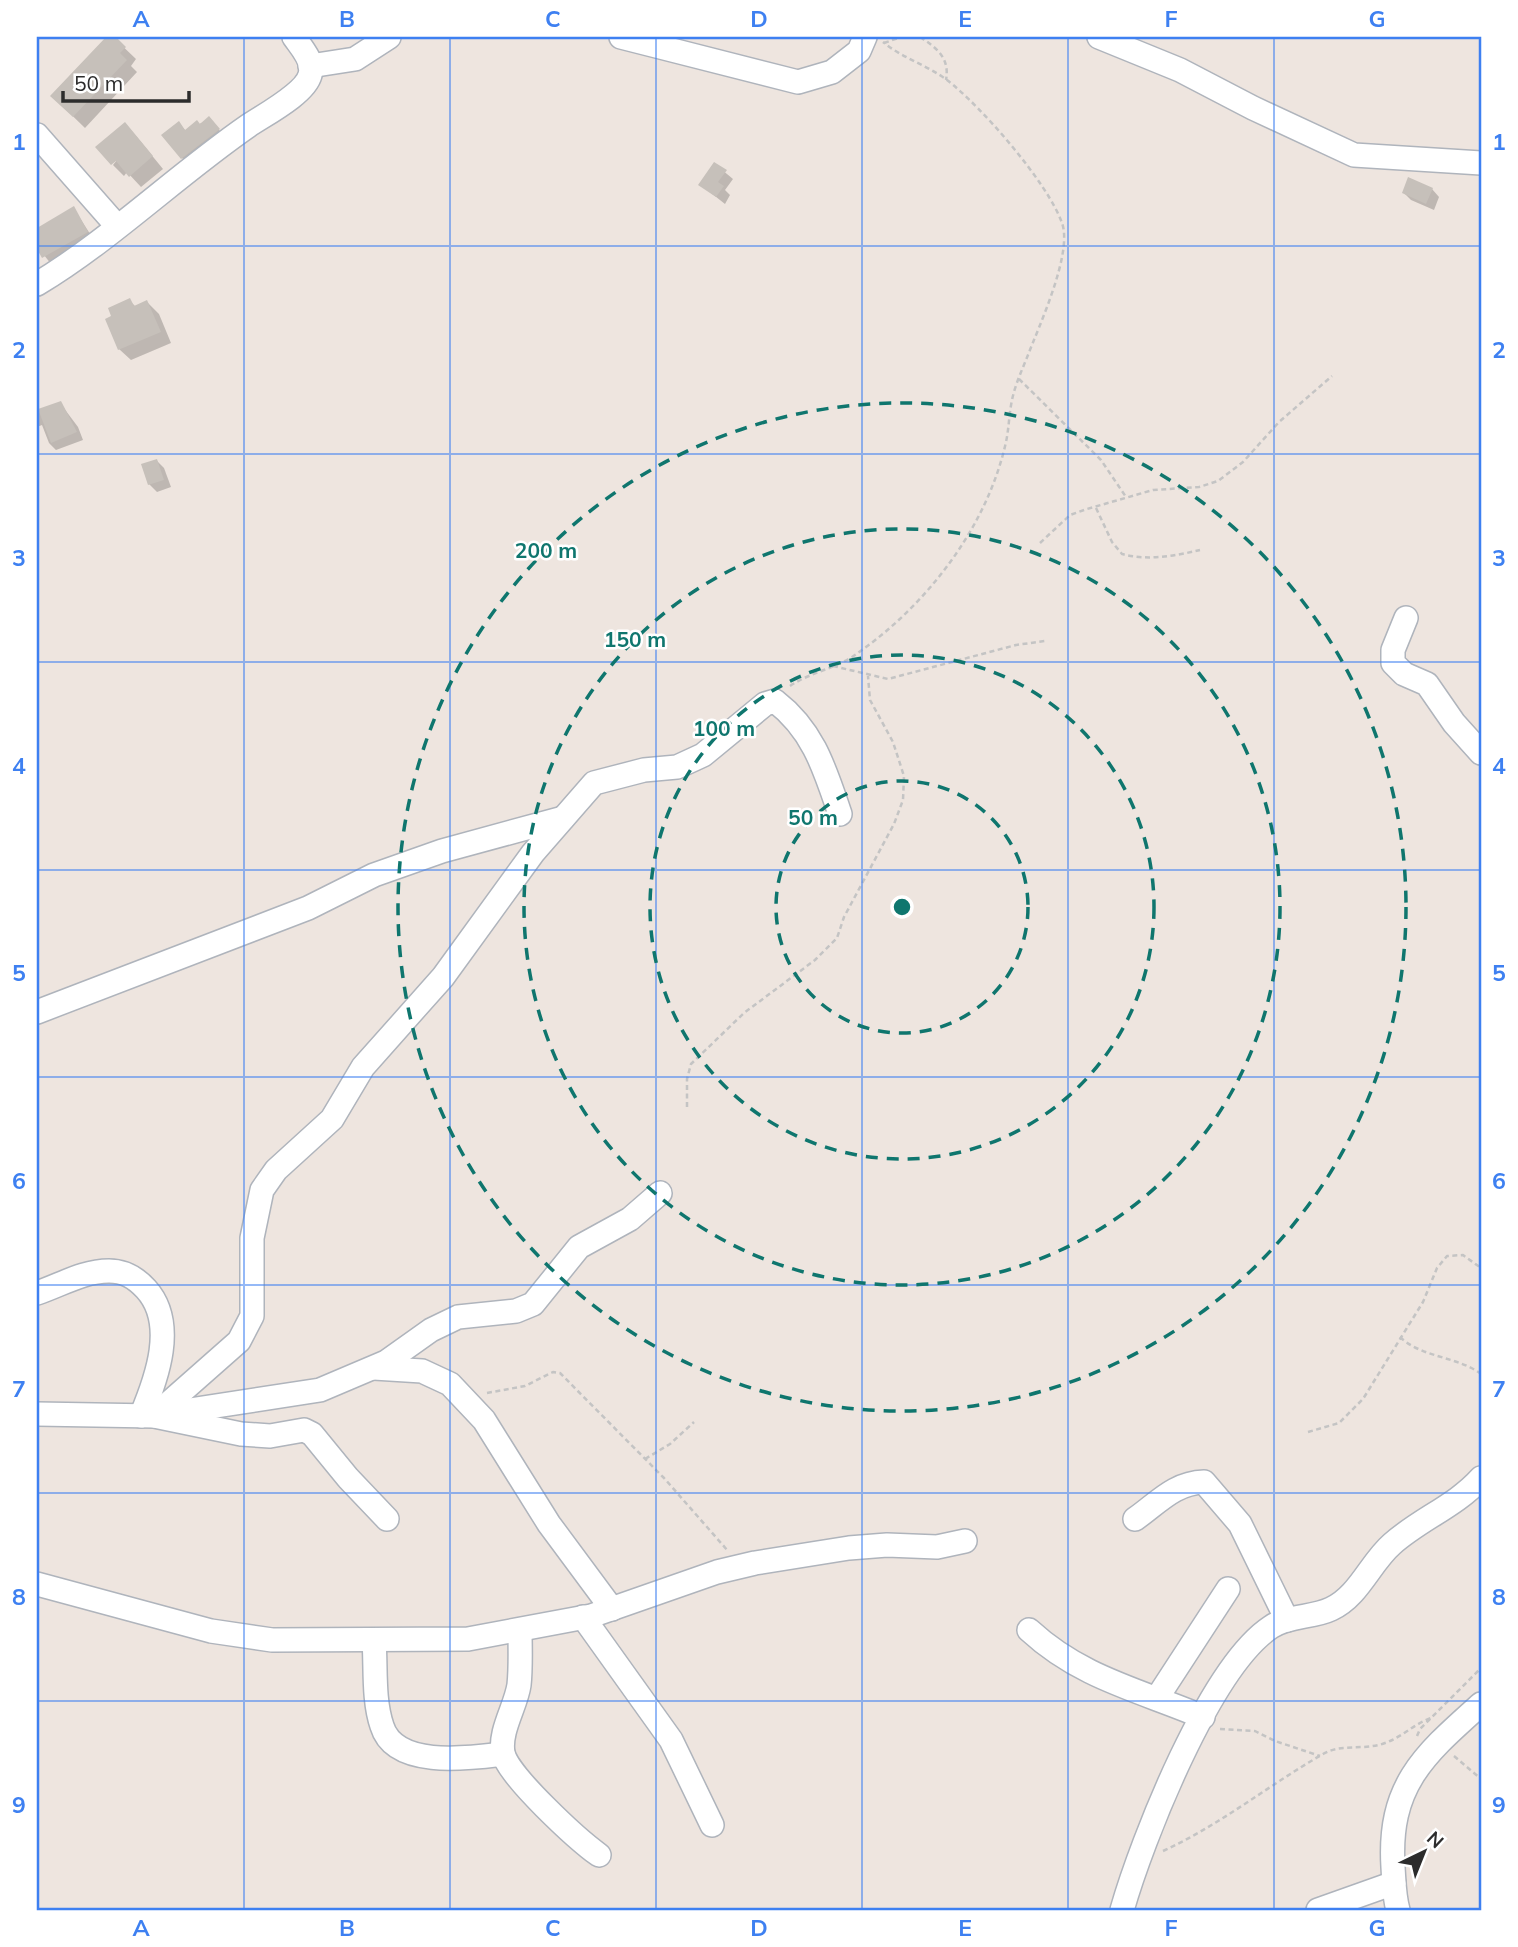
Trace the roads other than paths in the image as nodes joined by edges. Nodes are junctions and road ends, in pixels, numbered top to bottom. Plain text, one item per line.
1 (294, 37) edge
2 (390, 37) edge
3 (621, 37) edge
4 (1099, 37) edge
5 (875, 40) edge
6 (310, 66) junction
7 (37, 135) edge
8 (1481, 163) edge
9 (117, 226) junction
10 (37, 284) edge
11 (1406, 618) dead end
12 (1481, 753) edge
13 (840, 814) dead end
14 (562, 818) junction
15 (37, 1012) edge
16 (660, 1193) dead end
17 (37, 1293) edge
18 (373, 1368) junction
19 (37, 1414) edge
20 (147, 1416) junction
21 (1481, 1478) edge
22 (387, 1518) dead end
23 (1135, 1519) dead end
24 (965, 1541) dead end
25 (37, 1584) edge
26 (1228, 1589) dead end
27 (612, 1609) junction
28 (583, 1618) junction
29 (1287, 1620) junction
30 (520, 1630) junction
31 (1029, 1630) dead end
32 (374, 1640) junction
33 (1157, 1698) junction
34 (1481, 1704) edge
35 (1201, 1721) junction
36 (503, 1754) junction
37 (712, 1825) dead end
38 (599, 1855) dead end
39 (1394, 1883) junction
40 (1122, 1910) edge
41 (1318, 1910) edge
42 (1398, 1910) edge

1 - 6 street
2 - 6 street
3 - 5 street
4 - 8 street
6 - 9 street
7 - 9 street
9 - 10 street
11 - 12 street
13 - 14 street
14 - 15 street
14 - 20 street
16 - 18 street
17 - 20 street
18 - 20 street
18 - 27 street
19 - 20 street
20 - 22 street
21 - 29 street
23 - 29 street
24 - 27 street
25 - 32 street
26 - 33 street
27 - 28 street
28 - 30 street
28 - 37 street
29 - 35 street
30 - 32 street
30 - 36 street
31 - 33 street
32 - 36 street
33 - 35 street
34 - 39 street
35 - 40 street
36 - 38 street
39 - 41 street
39 - 42 street

